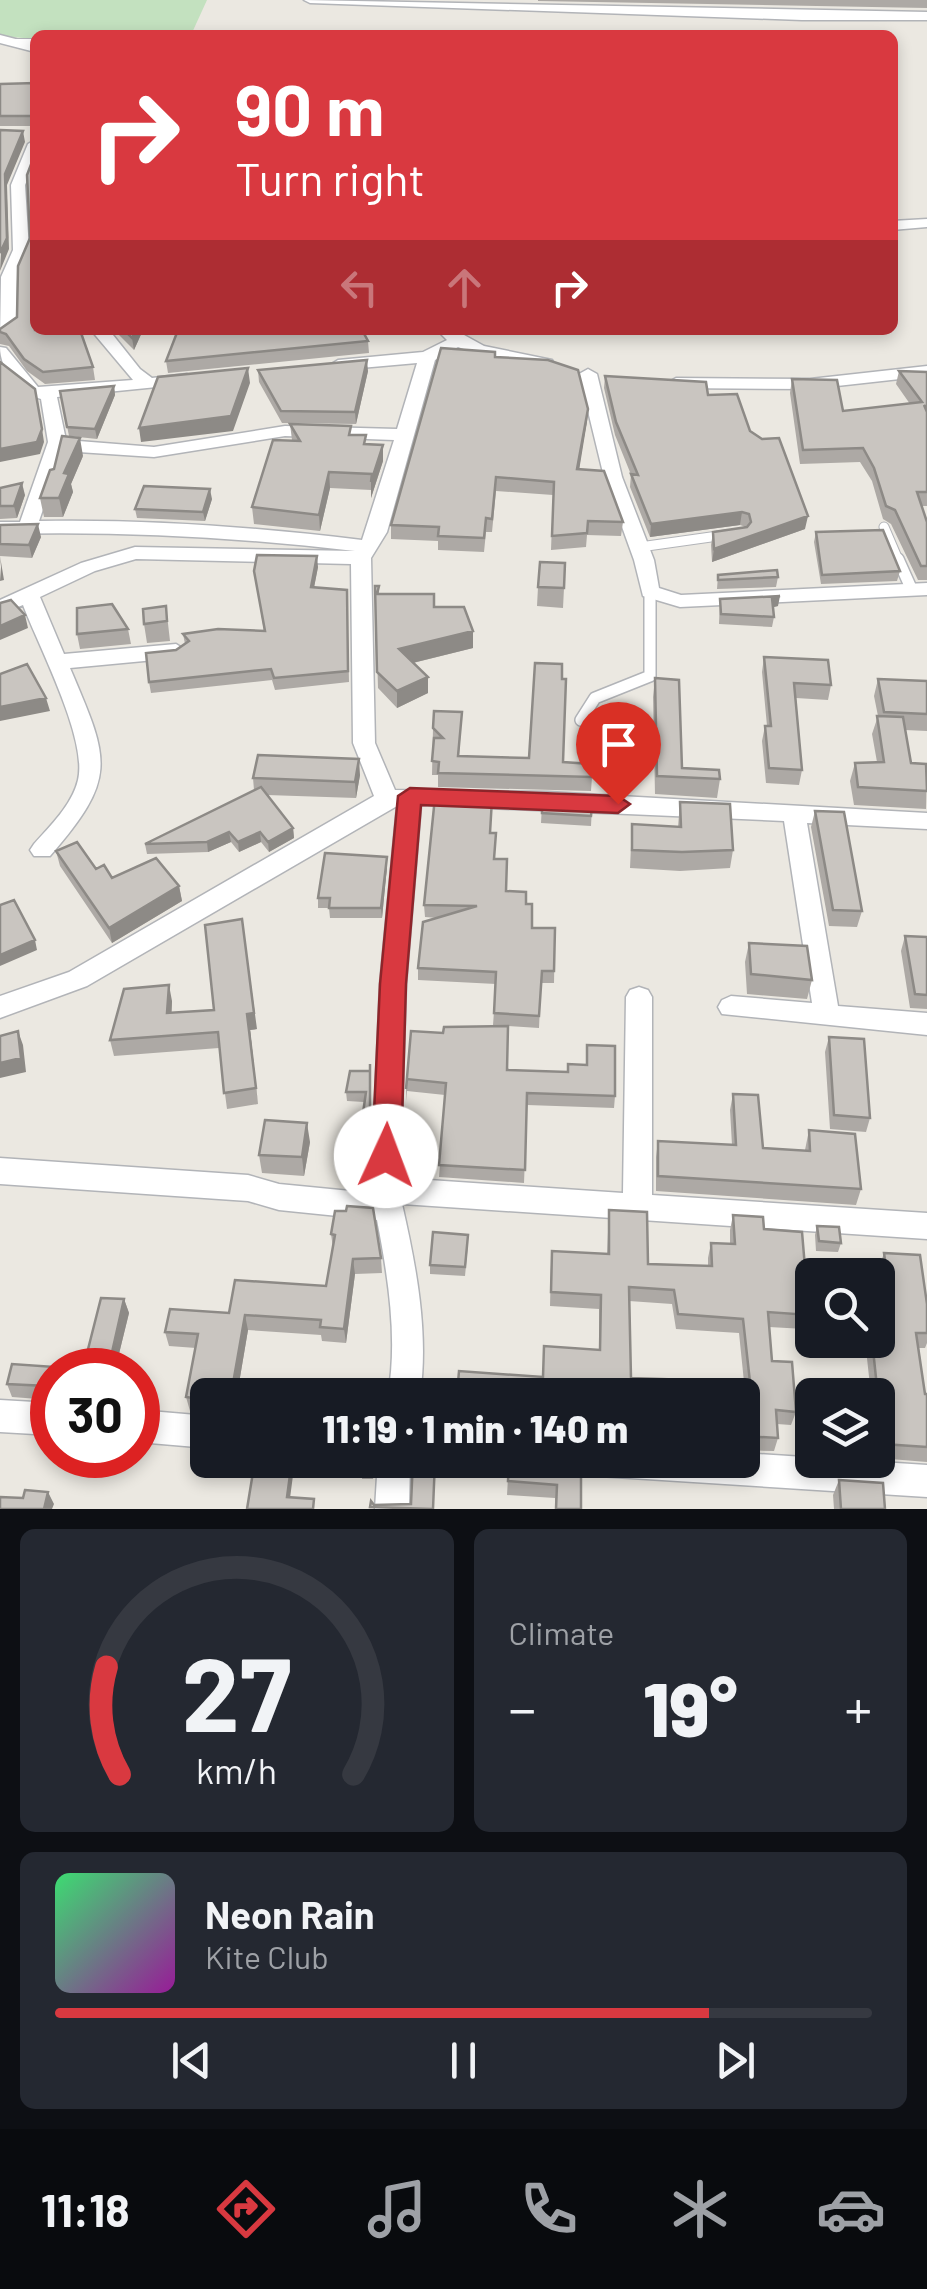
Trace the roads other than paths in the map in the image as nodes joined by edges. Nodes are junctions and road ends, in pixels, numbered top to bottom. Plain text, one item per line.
1 (310, 0) edge
2 (836, 0) edge
3 (927, 16) edge
4 (841, 17) junction
5 (4, 40) edge
6 (30, 44) edge
7 (0, 56) edge
8 (18, 134) edge
9 (30, 134) edge
10 (30, 156) edge
11 (927, 224) edge
12 (898, 226) edge
13 (0, 334) edge
14 (105, 335) edge
15 (452, 335) edge
16 (0, 352) edge
17 (427, 357) junction
18 (314, 368) edge
19 (927, 372) edge
20 (588, 374) junction
21 (202, 378) edge
22 (612, 380) edge
23 (149, 383) junction
24 (659, 383) edge
25 (44, 393) junction
26 (406, 435) junction
27 (56, 445) junction
28 (884, 527) edge
29 (0, 528) edge
30 (27, 528) junction
31 (741, 533) edge
32 (640, 547) junction
33 (365, 553) junction
34 (919, 589) edge
35 (650, 592) junction
36 (28, 593) junction
37 (0, 608) edge
38 (176, 650) edge
39 (55, 662) junction
40 (582, 720) dead end
41 (398, 797) junction
42 (794, 813) junction
43 (927, 820) edge
44 (42, 850) dead end
45 (639, 997) dead end
46 (0, 1007) edge
47 (732, 1007) dead end
48 (827, 1016) junction
49 (927, 1024) edge
50 (0, 1171) edge
51 (387, 1200) junction
52 (637, 1205) junction
53 (927, 1226) edge
54 (407, 1378) edge
55 (0, 1416) edge
56 (30, 1418) edge
57 (160, 1428) edge
58 (190, 1430) edge
59 (760, 1470) edge
60 (393, 1478) edge
61 (927, 1481) edge
62 (392, 1509) edge

1 - 4 street
2 - 4 street
3 - 4 street
5 - 6 street
5 - 7 street
8 - 9 street
10 - 13 street
11 - 12 street
14 - 23 street
15 - 17 street
15 - 20 street
16 - 25 street
17 - 18 street
17 - 26 street
19 - 24 street
20 - 22 street
20 - 32 street
21 - 23 street
23 - 25 street
25 - 27 street
26 - 27 street
26 - 33 street
27 - 30 street
28 - 34 lane
29 - 30 street
30 - 33 street
31 - 32 lane
32 - 35 street
33 - 36 street
33 - 41 street
34 - 35 street
35 - 40 lane
36 - 37 street
36 - 39 street
38 - 39 street
39 - 44 street
41 - 42 street
41 - 46 street
41 - 51 street
42 - 43 street
42 - 48 street
45 - 52 street
47 - 48 street
48 - 49 street
50 - 51 street
51 - 52 street
51 - 54 street
52 - 53 street
55 - 56 street
57 - 58 street
59 - 61 street
60 - 62 street

